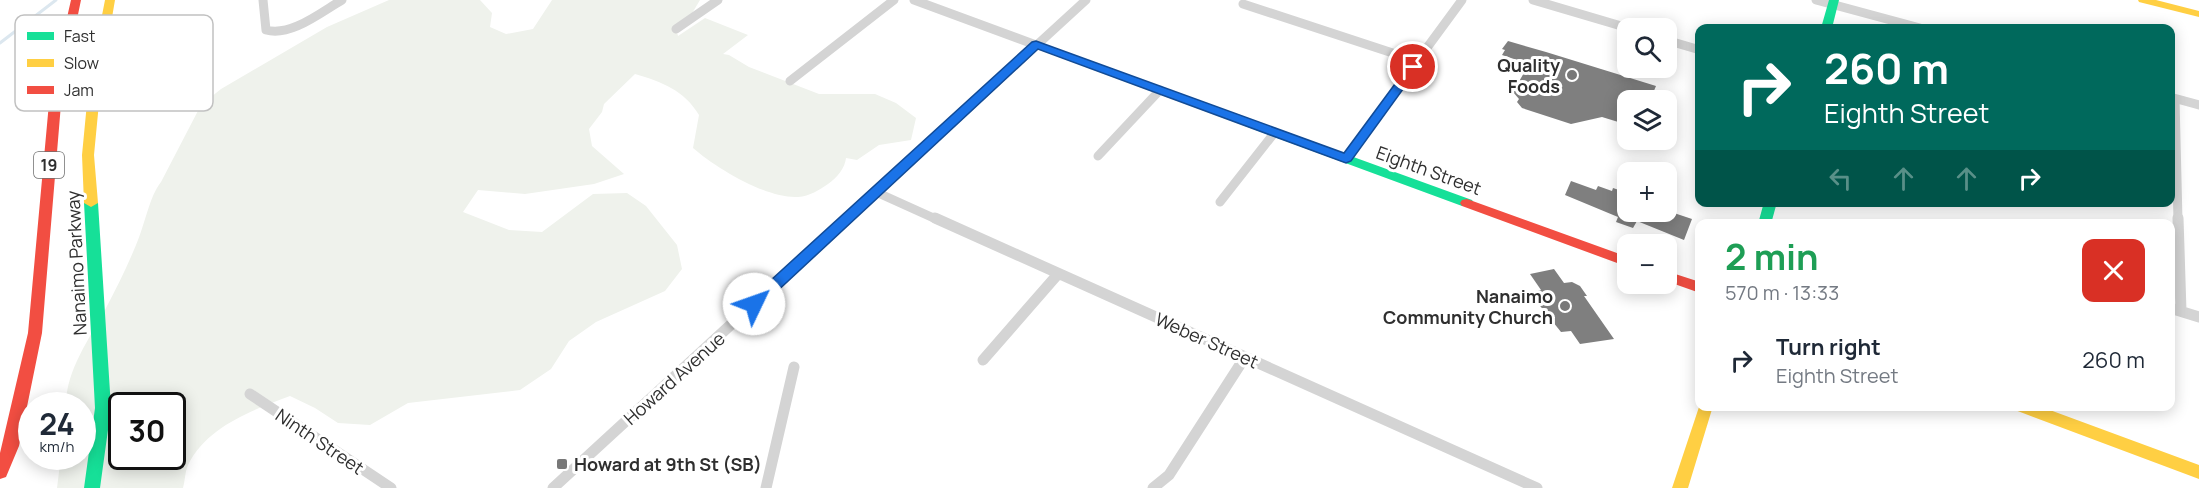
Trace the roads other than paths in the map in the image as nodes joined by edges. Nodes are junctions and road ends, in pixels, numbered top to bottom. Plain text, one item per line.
1 (76, 0) edge
2 (110, 0) edge
3 (262, 0) edge
4 (342, 0) edge
5 (718, 0) edge
6 (894, 0) edge
7 (914, 0) edge
8 (1086, 0) edge
9 (1264, 0) edge
10 (1462, 0) edge
11 (1533, 0) edge
12 (1816, 0) edge
13 (2143, 0) edge
14 (1834, 2) edge
15 (1243, 4) dead end
16 (1257, 8) junction
17 (2199, 14) edge
18 (73, 15) edge
19 (107, 15) edge
20 (1827, 24) edge
21 (1907, 24) edge
22 (1617, 25) edge
23 (676, 28) dead end
24 (1677, 43) edge
25 (1036, 45) junction
26 (1695, 49) edge
27 (1417, 61) junction
28 (790, 81) dead end
29 (1160, 90) junction
30 (2175, 99) edge
31 (2199, 105) edge
32 (54, 111) edge
33 (92, 111) edge
34 (1275, 132) junction
35 (1098, 156) dead end
36 (1346, 158) junction
37 (876, 192) junction
38 (1220, 202) dead end
39 (2175, 251) edge
40 (1617, 258) edge
41 (1058, 274) junction
42 (1677, 280) edge
43 (1695, 286) edge
44 (2176, 310) edge
45 (2199, 317) edge
46 (1245, 357) junction
47 (983, 360) dead end
48 (794, 368) dead end
49 (249, 394) dead end
50 (1704, 411) edge
51 (2034, 411) edge
52 (0, 472) edge
53 (2199, 472) edge
54 (92, 488) edge
55 (391, 488) edge
56 (553, 488) edge
57 (766, 488) edge
58 (1153, 488) edge
59 (1538, 488) edge
60 (1680, 488) edge

1 - 18 main road, Nanaimo Parkway / 19
2 - 19 main road, Nanaimo Parkway / 19
3 - 4 street
5 - 23 street
6 - 28 street
7 - 25 street, Eighth Street
8 - 25 street, Howard Avenue
9 - 16 street
10 - 27 street
11 - 22 street
12 - 14 street
13 - 17 main road
14 - 20 main road
14 - 21 street
15 - 16 street
16 - 27 street
24 - 26 street
25 - 29 main road, Eighth Street
25 - 37 street, Howard Avenue
27 - 36 street
29 - 34 main road, Eighth Street
29 - 35 street
30 - 31 street
32 - 52 main road, Nanaimo Parkway / 19
33 - 54 main road, Nanaimo Parkway / 19
34 - 36 main road, Eighth Street
34 - 38 street
36 - 40 main road, Eighth Street
37 - 41 street, Weber Street
37 - 56 street, Howard Avenue
39 - 44 street
41 - 46 street, Weber Street
41 - 47 street
42 - 43 main road
44 - 45 street
46 - 58 street
46 - 59 street, Weber Street
48 - 57 street
49 - 55 street, Ninth Street
50 - 60 main road
51 - 53 main road

